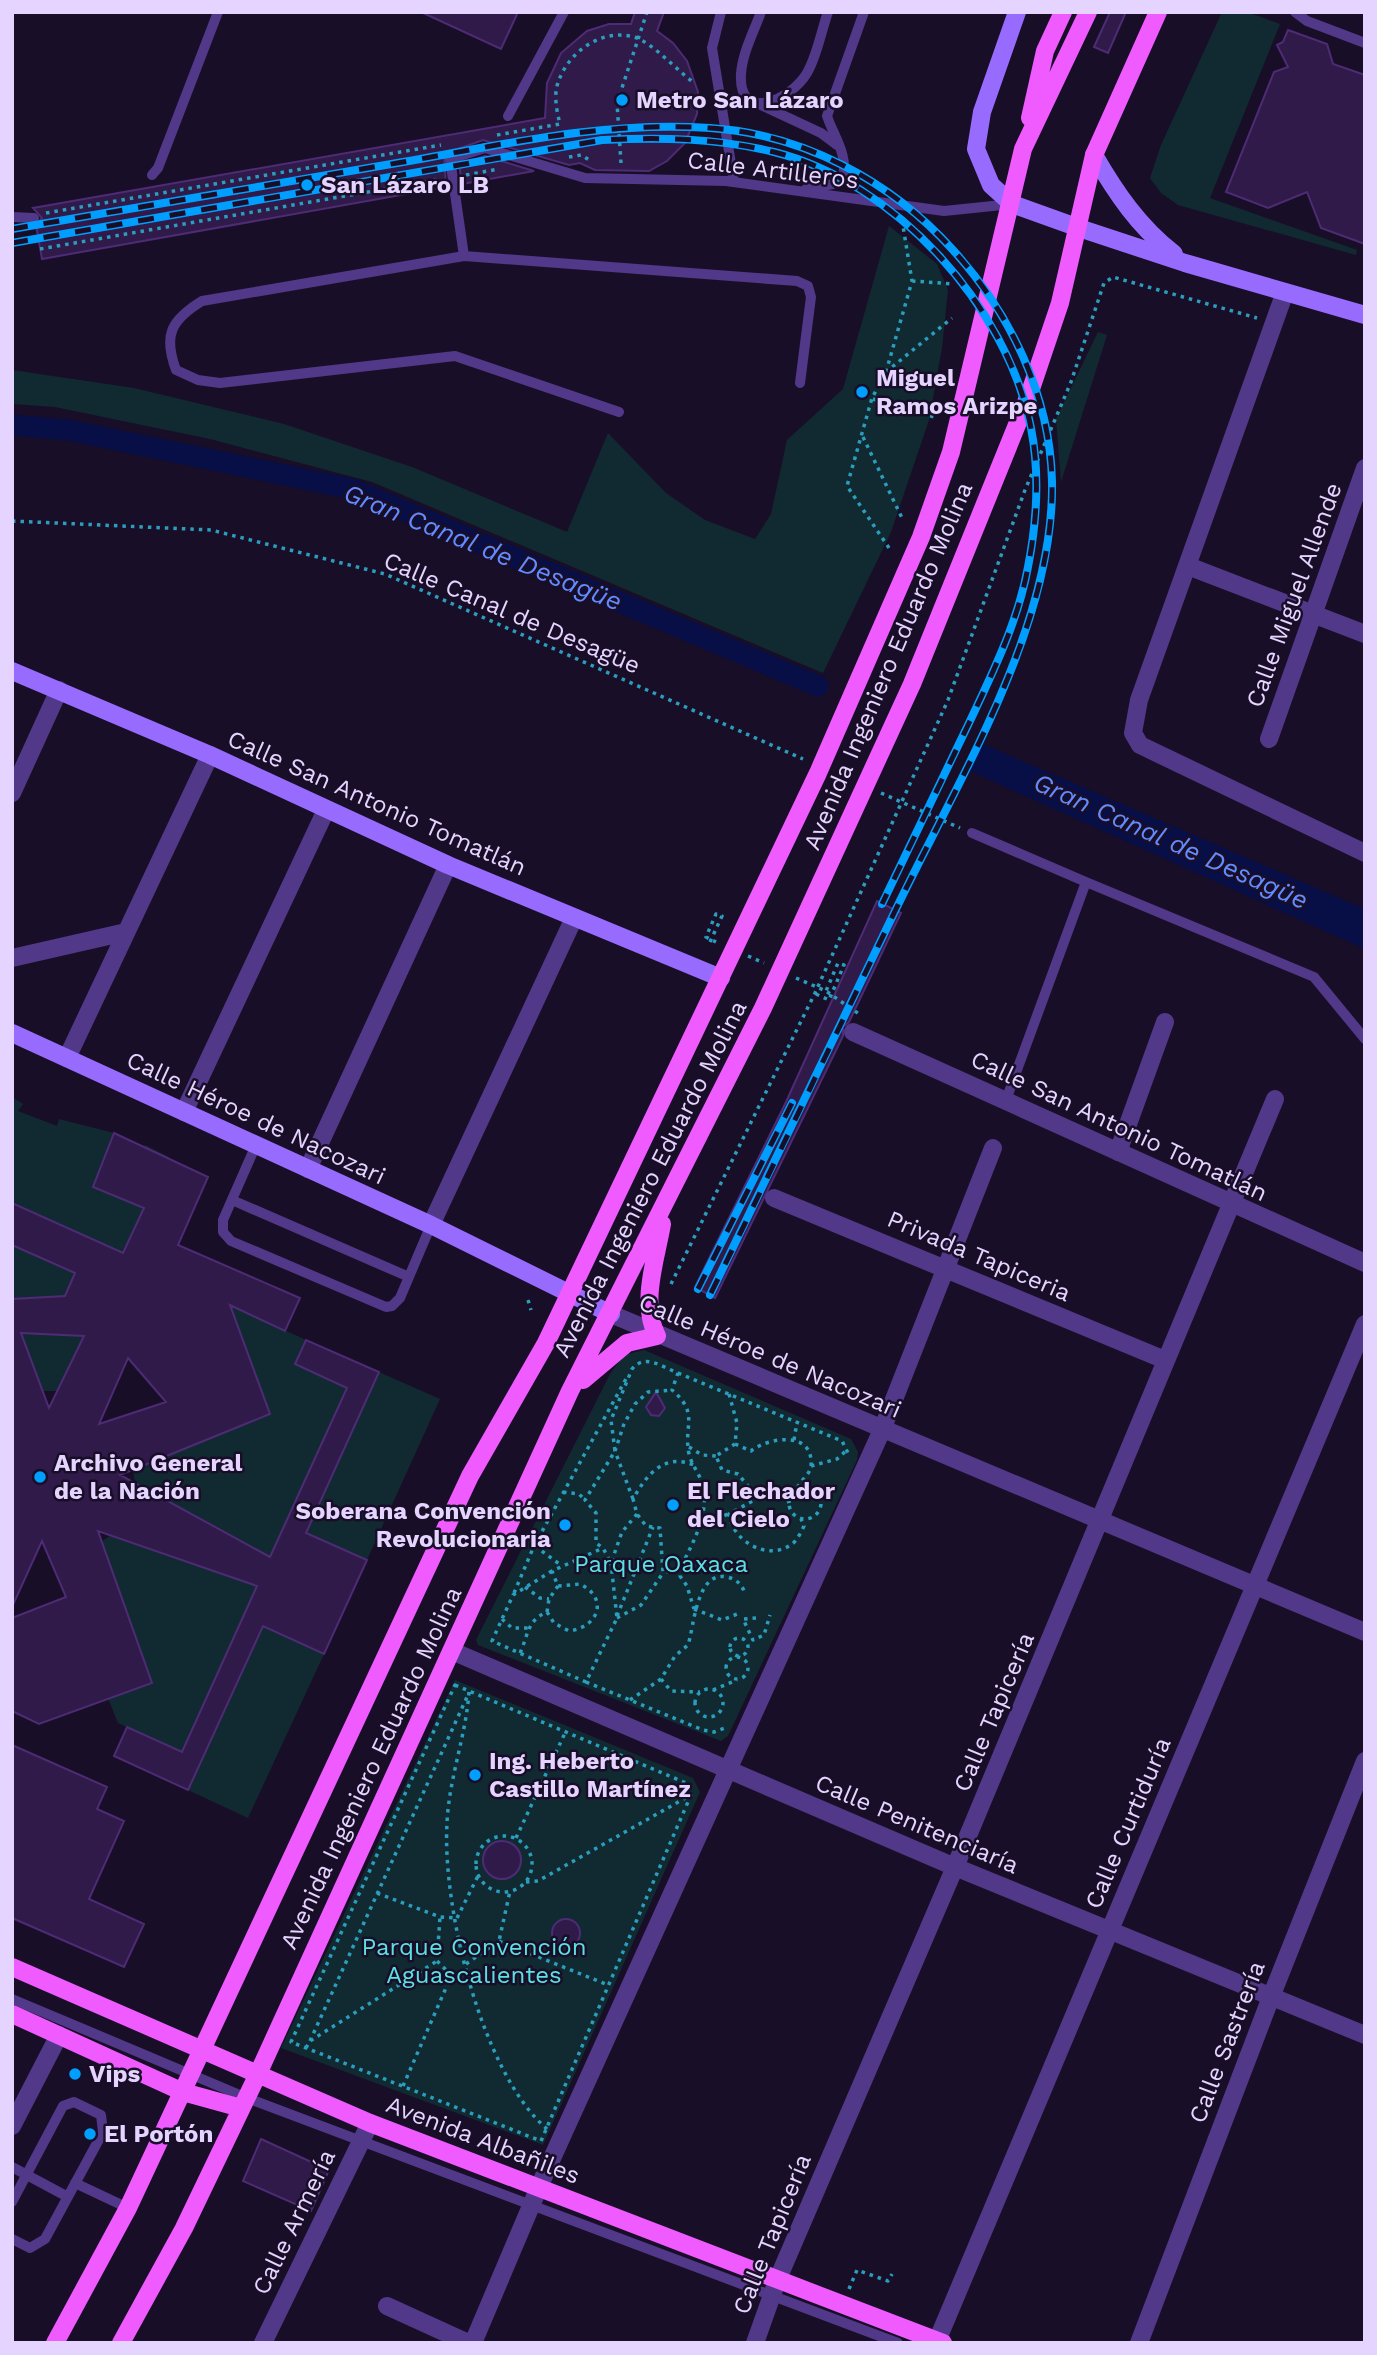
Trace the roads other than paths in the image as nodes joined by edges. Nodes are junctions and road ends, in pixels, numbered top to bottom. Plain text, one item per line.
1 (218, 12) edge
2 (564, 12) edge
3 (721, 12) edge
4 (761, 12) edge
5 (828, 12) edge
6 (864, 12) edge
7 (1017, 12) edge
8 (1062, 12) edge
9 (1088, 12) edge
10 (1158, 12) edge
11 (1295, 12) edge
12 (1365, 43) edge
13 (758, 104) junction
14 (508, 117) dead end
15 (842, 149) junction
16 (1023, 149) junction
17 (1094, 155) junction
18 (152, 175) dead end
19 (734, 182) junction
20 (779, 188) junction
21 (1012, 204) junction
22 (12, 217) edge
23 (34, 217) road end
24 (1079, 228) junction
25 (464, 257) junction
26 (1185, 263) junction
27 (1285, 292) junction
28 (1365, 315) edge
29 (800, 383) dead end
30 (620, 412) dead end
31 (1365, 468) edge
32 (1188, 566) junction
33 (1315, 614) junction
34 (1365, 634) edge
35 (12, 671) edge
36 (60, 690) junction
37 (1269, 739) dead end
38 (211, 755) junction
39 (12, 793) edge
40 (326, 810) junction
41 (972, 833) road end
42 (1365, 853) edge
43 (448, 865) junction
44 (1086, 882) junction
45 (574, 918) junction
46 (126, 932) junction
47 (12, 958) edge
48 (722, 978) junction
49 (1165, 1022) dead end
50 (853, 1032) dead end
51 (12, 1033) edge
52 (1365, 1039) edge
53 (67, 1058) junction
54 (1275, 1099) dead end
55 (1006, 1100) junction
56 (184, 1112) junction
57 (256, 1145) junction
58 (993, 1148) dead end
59 (1118, 1152) junction
60 (308, 1169) junction
61 (774, 1198) dead end
62 (232, 1200) junction
63 (1232, 1205) junction
64 (665, 1207) junction
65 (431, 1225) junction
66 (1365, 1263) edge
67 (947, 1268) junction
68 (409, 1277) junction
69 (570, 1295) junction
70 (611, 1314) junction
71 (1365, 1324) edge
72 (657, 1336) junction
73 (1165, 1360) junction
74 (570, 1391) junction
75 (882, 1430) junction
76 (1100, 1522) junction
77 (1254, 1586) junction
78 (1365, 1632) edge
79 (452, 1651) junction
80 (1365, 1761) edge
81 (726, 1770) junction
82 (955, 1867) junction
83 (1110, 1931) junction
84 (12, 1967) edge
85 (1270, 1997) junction
86 (12, 1999) edge
87 (12, 2014) edge
88 (59, 2035) junction
89 (1365, 2035) edge
90 (204, 2050) junction
91 (257, 2076) junction
92 (187, 2084) junction
93 (244, 2103) junction
94 (370, 2123) junction
95 (12, 2126) edge
96 (361, 2140) junction
97 (12, 2167) edge
98 (28, 2174) junction
99 (17, 2183) edge
100 (75, 2183) junction
101 (539, 2187) junction
102 (68, 2197) junction
103 (12, 2202) edge
104 (531, 2204) junction
105 (128, 2208) junction
106 (12, 2239) edge
107 (775, 2288) junction
108 (387, 2306) dead end
109 (940, 2342) edge
110 (55, 2343) edge
111 (121, 2343) edge
112 (263, 2343) edge
113 (470, 2343) edge
114 (755, 2343) edge
115 (898, 2343) edge
116 (1139, 2343) edge

1 - 18 lane
2 - 14 lane
3 - 19 lane
4 - 13 lane
5 - 13 lane
6 - 15 lane
7 - 21 street
8 - 16 main road
9 - 16 main road, Avenida Ingeniero Eduardo Molina
10 - 17 main road, Avenida Ingeniero Eduardo Molina
11 - 12 lane
13 - 15 lane
15 - 20 lane
16 - 21 main road, Avenida Ingeniero Eduardo Molina
17 - 24 main road, Avenida Ingeniero Eduardo Molina
17 - 26 street
19 - 20 lane, Calle Artilleros
19 - 25 lane, Calle Artilleros
20 - 21 lane, Calle Artilleros
21 - 24 street
21 - 48 main road, Avenida Ingeniero Eduardo Molina
22 - 23 lane
24 - 26 street
24 - 64 main road, Avenida Ingeniero Eduardo Molina
25 - 29 lane
25 - 30 lane
26 - 27 street
27 - 28 street
27 - 32 street
31 - 33 street, Calle Miguel Allende
32 - 33 street
32 - 42 street
33 - 34 street
33 - 37 street, Calle Miguel Allende
35 - 36 street, Calle San Antonio Tomatlán
36 - 38 street, Calle San Antonio Tomatlán
36 - 39 street
38 - 40 street, Calle San Antonio Tomatlán
38 - 46 street
40 - 43 street, Calle San Antonio Tomatlán
40 - 56 street
41 - 44 lane
43 - 45 street, Calle San Antonio Tomatlán
43 - 60 street
44 - 52 lane
44 - 55 lane
45 - 48 street, Calle San Antonio Tomatlán
45 - 65 street
46 - 47 street
46 - 53 street
48 - 69 main road, Avenida Ingeniero Eduardo Molina
49 - 59 street
50 - 55 street, Calle San Antonio Tomatlán
51 - 53 street, Calle Héroe de Nacozari
53 - 56 street, Calle Héroe de Nacozari
54 - 63 street, Calle Tapicería
55 - 59 street, Calle San Antonio Tomatlán
56 - 57 street, Calle Héroe de Nacozari
57 - 60 street, Calle Héroe de Nacozari
57 - 62 lane
58 - 67 street
59 - 63 street, Calle San Antonio Tomatlán
60 - 65 street, Calle Héroe de Nacozari
61 - 67 street, Privada Tapiceria
62 - 68 lane
62 - 68 lane
63 - 66 street, Calle San Antonio Tomatlán
63 - 73 street, Calle Tapicería
64 - 70 main road, Avenida Ingeniero Eduardo Molina
64 - 72 main road
65 - 68 lane
65 - 69 street, Calle Héroe de Nacozari
67 - 73 street, Privada Tapiceria
67 - 75 street
69 - 70 street, Calle Héroe de Nacozari
69 - 90 main road, Avenida Ingeniero Eduardo Molina
70 - 72 street, Calle Héroe de Nacozari
70 - 74 main road, Avenida Ingeniero Eduardo Molina
71 - 77 street, Calle Curtiduría
72 - 74 main road
72 - 75 street, Calle Héroe de Nacozari
73 - 76 street, Calle Tapicería
74 - 79 main road, Avenida Ingeniero Eduardo Molina
75 - 76 street, Calle Héroe de Nacozari
75 - 81 street
76 - 77 street, Calle Héroe de Nacozari
76 - 82 street, Calle Tapicería
77 - 78 street, Calle Héroe de Nacozari
77 - 83 street, Calle Curtiduría
79 - 81 street, Calle Penitenciaría
79 - 91 main road, Avenida Ingeniero Eduardo Molina
80 - 85 street, Calle Sastrería
81 - 82 street, Calle Penitenciaría
81 - 101 street
82 - 83 street, Calle Penitenciaría
82 - 107 street, Calle Tapicería
83 - 85 street, Calle Penitenciaría
83 - 109 street, Calle Curtiduría
84 - 90 main road, Avenida Albañiles
85 - 89 street, Calle Penitenciaría
85 - 116 street, Calle Sastrería
86 - 92 lane
87 - 88 main road
88 - 92 main road
88 - 95 street
90 - 91 main road, Avenida Albañiles
90 - 92 main road, Avenida Ingeniero Eduardo Molina
91 - 93 main road, Avenida Ingeniero Eduardo Molina
91 - 94 main road, Avenida Albañiles
92 - 93 main road
92 - 105 main road, Avenida Ingeniero Eduardo Molina
93 - 96 lane
93 - 111 main road, Avenida Ingeniero Eduardo Molina
94 - 96 street, Calle Armería
94 - 101 main road, Avenida Albañiles
96 - 104 lane
96 - 112 street, Calle Armería
97 - 98 lane
98 - 99 lane
98 - 100 lane
98 - 102 lane
99 - 103 lane
100 - 102 lane
100 - 105 lane
101 - 104 street
101 - 107 main road, Avenida Albañiles
102 - 106 lane
104 - 107 lane
104 - 113 street
105 - 110 main road, Avenida Ingeniero Eduardo Molina
107 - 109 main road, Avenida Albañiles
107 - 114 street, Calle Tapicería
107 - 115 lane
108 - 113 street

